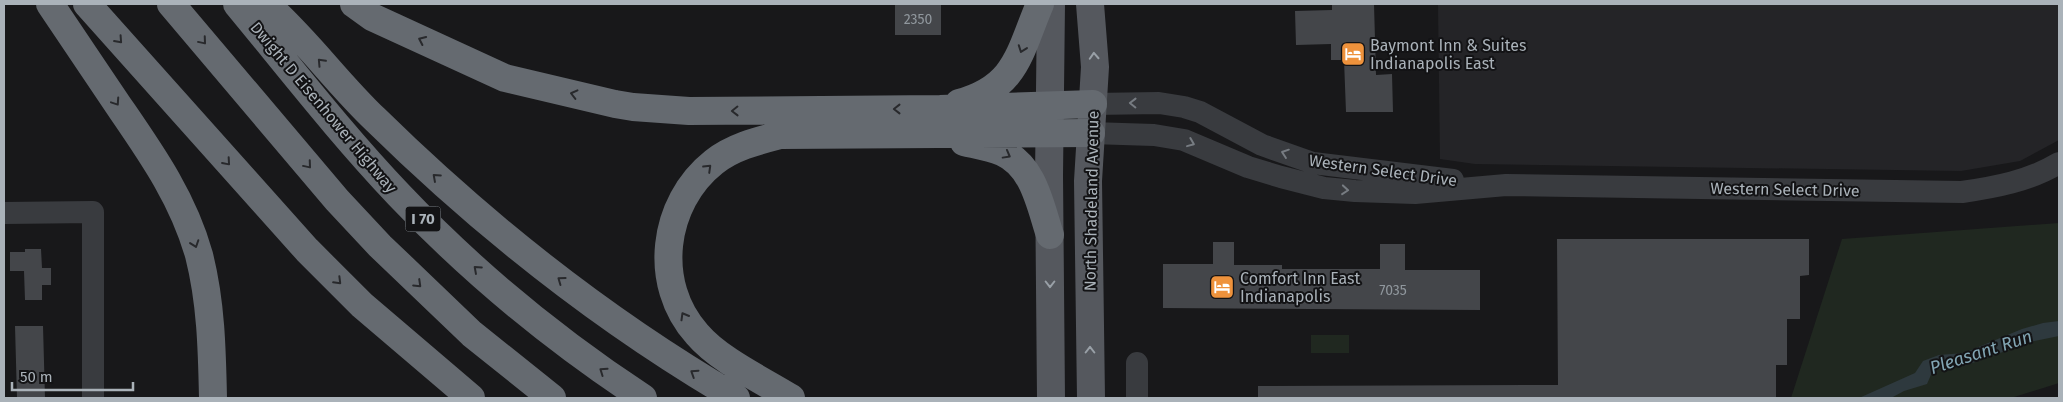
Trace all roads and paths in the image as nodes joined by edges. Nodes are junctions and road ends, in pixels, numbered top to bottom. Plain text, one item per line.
1 (50, 4) edge
2 (87, 4) edge
3 (172, 4) edge
4 (237, 4) edge
5 (266, 4) edge
6 (354, 4) edge
7 (1040, 4) edge
8 (1051, 4) edge
9 (1090, 4) edge
10 (1093, 104) junction
11 (940, 109) junction
12 (1051, 119) junction
13 (926, 133) junction
14 (1091, 133) junction
15 (2059, 163) edge
16 (1506, 186) junction
17 (4, 213) edge
18 (1050, 235) junction
19 (1137, 363) dead end
20 (93, 398) edge
21 (213, 398) edge
22 (471, 398) edge
23 (552, 398) edge
24 (643, 398) edge
25 (736, 398) edge
26 (791, 398) edge
27 (1051, 398) edge
28 (1091, 398) edge
29 (1137, 398) edge

1 -> 21 highway
2 -> 22 highway
3 -> 23 highway
24 -> 4 highway, Dwight D Eisenhower Highway / I 70
25 -> 5 highway
11 -> 6 highway
7 -> 11 highway
8 - 12 main road
10 -> 9 main road, North Shadeland Avenue
10 - 12 highway
10 - 14 main road, North Shadeland Avenue
16 -> 10 street, Western Select Drive
11 - 12 highway
12 - 13 highway
12 - 14 highway
12 - 18 main road
13 -> 18 highway
26 -> 13 highway
14 -> 16 street, Western Select Drive
28 -> 14 main road, North Shadeland Avenue
15 - 16 street, Western Select Drive
17 - 20 street
18 -> 27 main road
19 - 29 street

